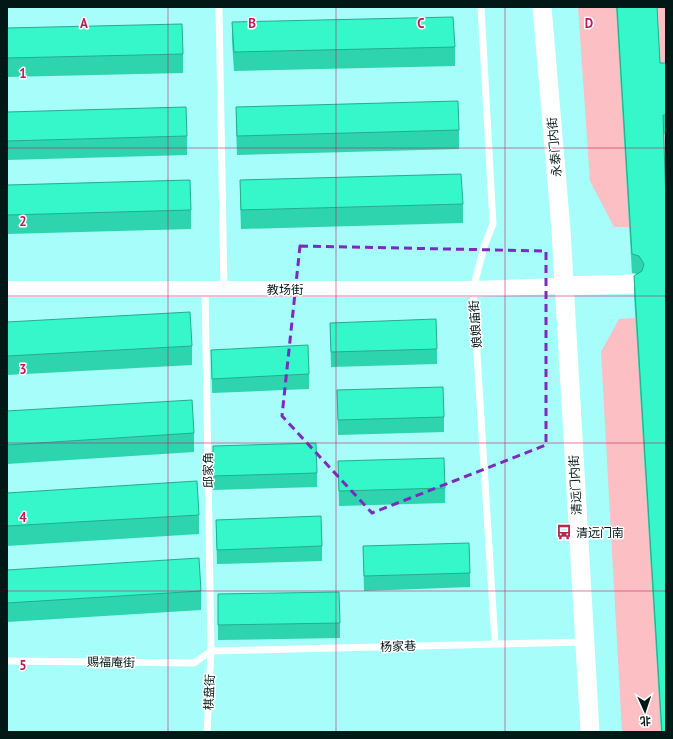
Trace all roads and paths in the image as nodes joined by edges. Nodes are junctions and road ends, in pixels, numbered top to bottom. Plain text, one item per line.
1 (219, 7) edge
2 (481, 7) edge
3 (542, 7) edge
4 (633, 284) edge
5 (564, 286) junction
6 (7, 289) edge
7 (205, 289) junction
8 (224, 289) junction
9 (473, 289) junction
10 (585, 642) junction
11 (495, 643) junction
12 (211, 651) junction
13 (7, 661) edge
14 (207, 732) edge
15 (590, 732) edge

1 - 8 lane
2 - 9 lane, 娘娘庙街
3 - 5 main road, 永泰门内街
4 - 5 main road
5 - 9 street, 教场街
5 - 10 main road, 清远门内街
6 - 7 street, 教场街
7 - 8 street, 教场街
7 - 12 lane, 邱家角
8 - 9 street, 教场街
9 - 11 lane, 娘娘庙街
10 - 11 lane, 杨家巷
10 - 15 main road, 清远门内街
11 - 12 lane, 杨家巷
12 - 13 lane, 赐福庵街
12 - 14 lane, 棋盘街

